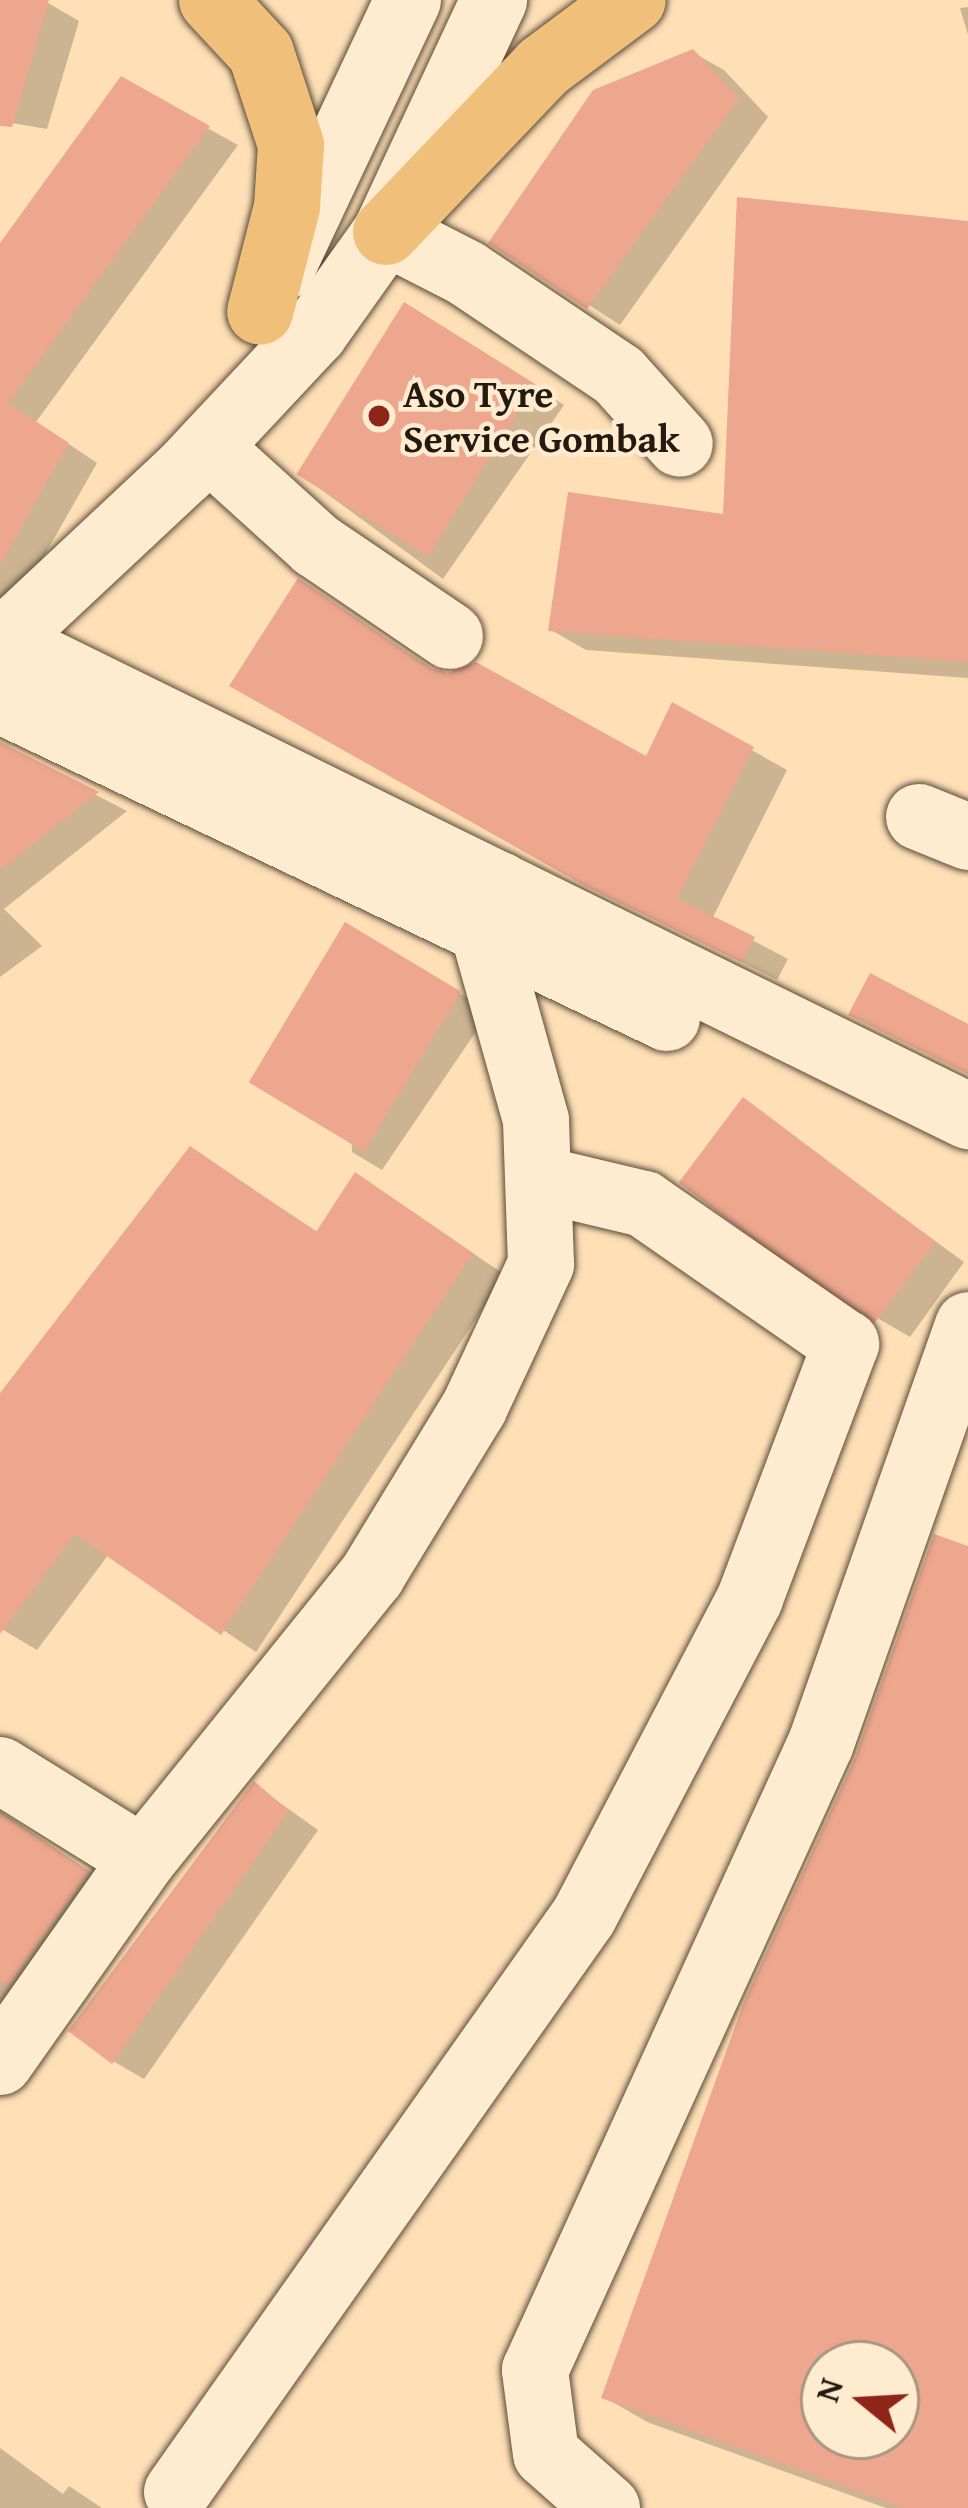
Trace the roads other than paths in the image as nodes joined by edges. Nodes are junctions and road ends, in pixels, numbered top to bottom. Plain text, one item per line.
1 (212, 0) edge
2 (408, 0) edge
3 (494, 0) edge
4 (633, 0) edge
5 (386, 232) junction
6 (260, 311) junction
7 (680, 444) dead end
8 (197, 460) junction
9 (450, 636) dead end
10 (1, 662) edge
11 (491, 908) junction
12 (968, 1116) edge
13 (968, 1162) edge
14 (543, 1180) junction
15 (968, 1324) edge
16 (0, 1770) edge
17 (143, 1859) junction
18 (0, 2062) edge
19 (177, 2492) dead end
20 (607, 2508) edge

1 - 6 main road
2 - 6 street
3 - 5 street
4 - 5 main road
5 - 7 street
5 - 8 street
6 - 8 street
8 - 9 street
8 - 10 street
10 - 11 street
11 - 12 street
11 - 13 street
11 - 14 street
14 - 17 street
14 - 19 street
15 - 20 street
16 - 17 street
17 - 18 street

